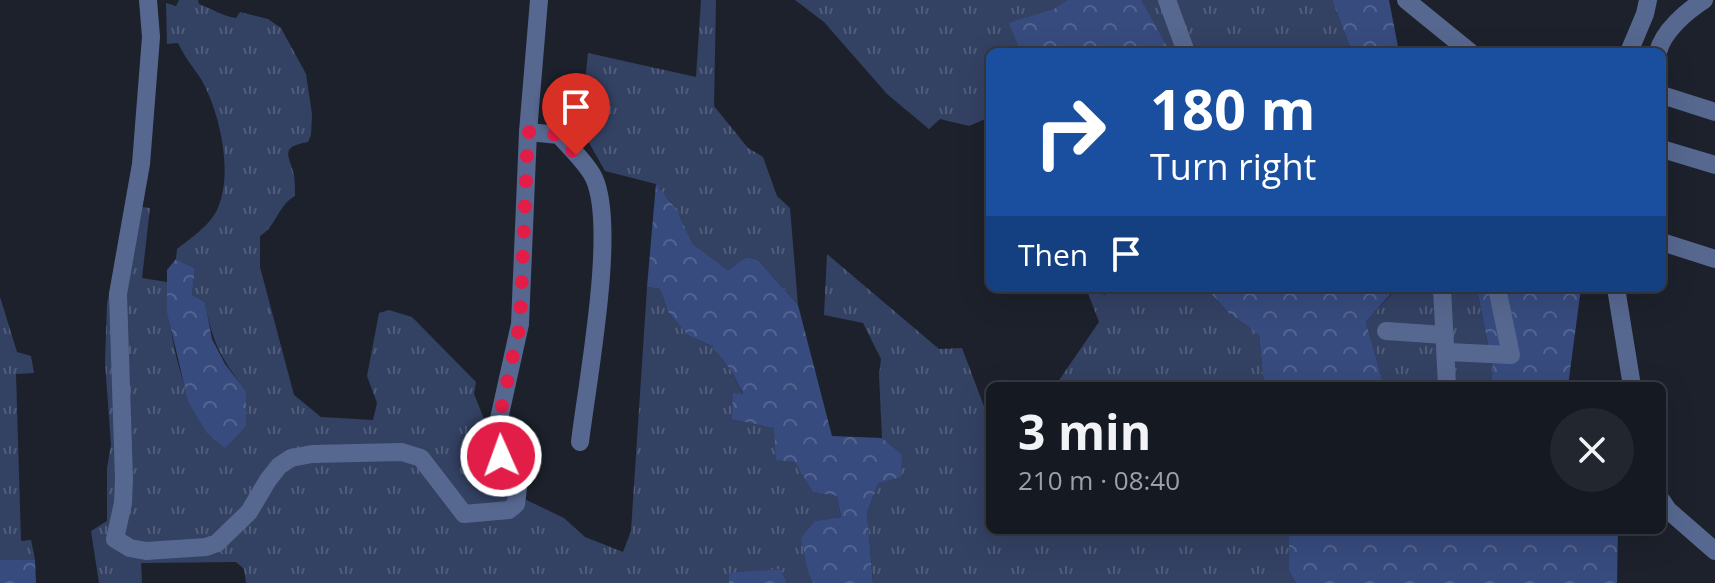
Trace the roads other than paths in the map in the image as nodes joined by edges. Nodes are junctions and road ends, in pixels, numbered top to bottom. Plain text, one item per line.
1 (148, 0) edge
2 (539, 0) edge
3 (1167, 0) edge
4 (1406, 0) edge
5 (1704, 0) edge
6 (1647, 7) edge
7 (1675, 25) junction
8 (1185, 48) edge
9 (1465, 48) edge
10 (1631, 48) edge
11 (1659, 48) edge
12 (1666, 96) edge
13 (1715, 112) edge
14 (528, 132) junction
15 (1666, 150) edge
16 (1715, 165) edge
17 (1666, 243) edge
18 (1715, 259) edge
19 (1442, 292) edge
20 (1498, 292) edge
21 (1617, 292) edge
22 (1386, 331) dead end
23 (1446, 343) junction
24 (1447, 382) edge
25 (1631, 382) edge
26 (580, 442) dead end
27 (1666, 507) edge
28 (1715, 551) edge

1 - 14 street
2 - 14 street
3 - 8 street
4 - 9 street
5 - 7 street
6 - 7 street
6 - 10 street
7 - 11 street
12 - 13 street
14 - 26 street
15 - 16 street
17 - 18 street
19 - 23 street
20 - 23 street
21 - 25 street
22 - 23 street
23 - 24 street
27 - 28 street

